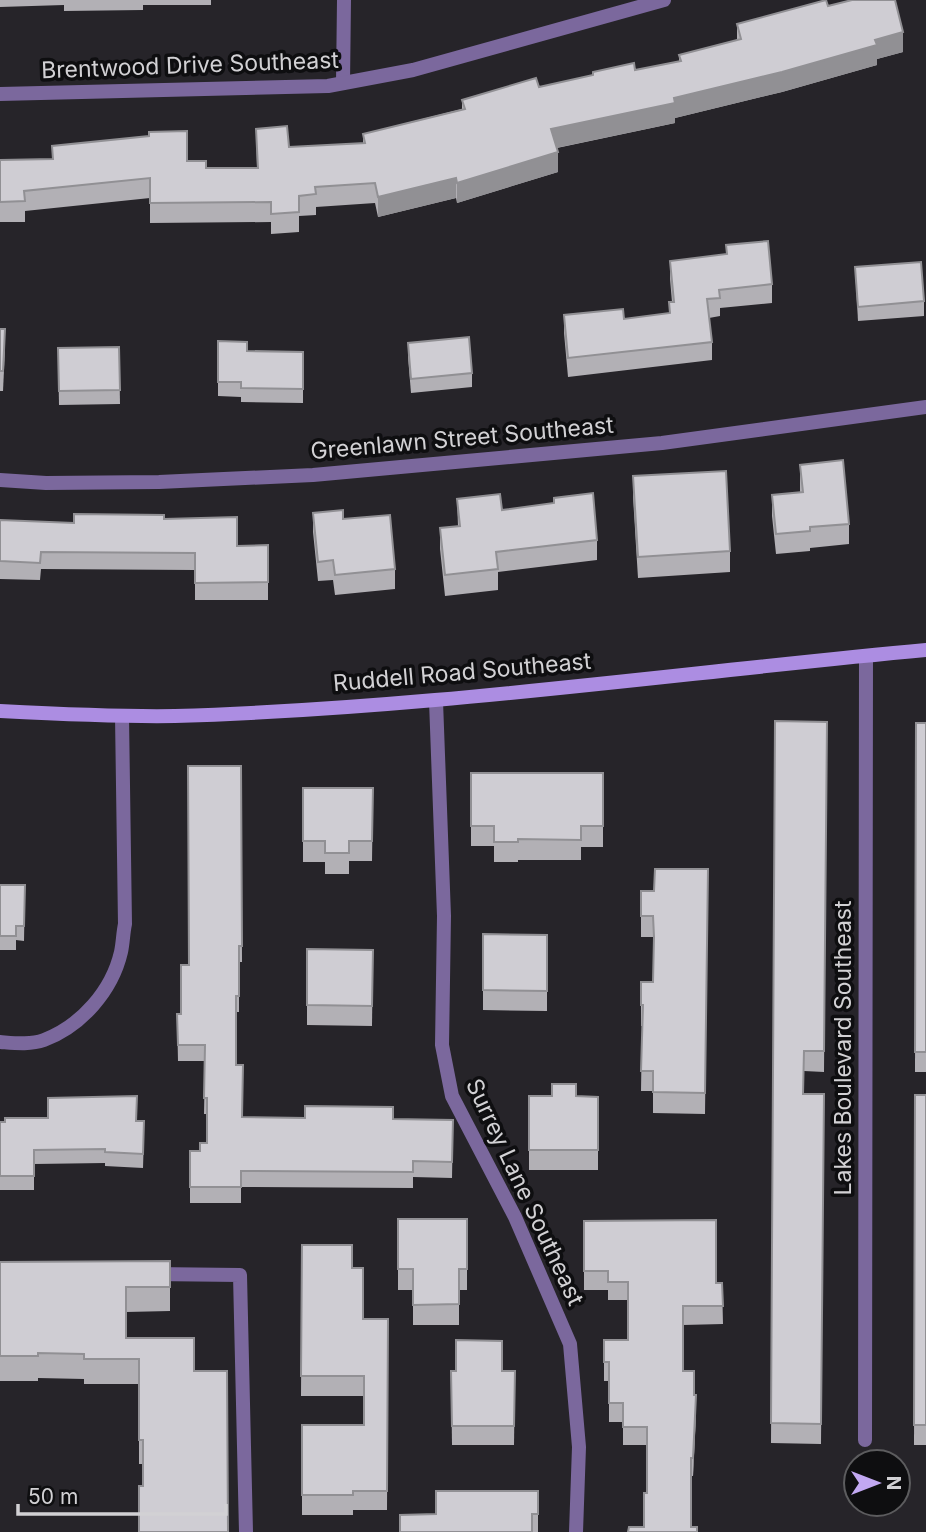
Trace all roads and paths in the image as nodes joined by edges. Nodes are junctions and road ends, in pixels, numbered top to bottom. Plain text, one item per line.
1 (344, 0) edge
2 (664, 0) edge
3 (344, 83) junction
4 (0, 94) edge
5 (926, 407) edge
6 (0, 480) edge
7 (926, 650) edge
8 (866, 656) junction
9 (436, 701) junction
10 (0, 711) edge
11 (122, 716) junction
12 (0, 1042) edge
13 (133, 1274) edge
14 (864, 1440) dead end
15 (246, 1532) edge
16 (576, 1532) edge

1 - 3 street
2 - 3 street, Brentwood Drive Southeast
3 - 4 street, Brentwood Drive Southeast
5 - 6 street, Greenlawn Street Southeast
7 - 8 main road, Ruddell Road Southeast
8 - 9 main road, Ruddell Road Southeast
8 - 14 street, Lakes Boulevard Southeast
9 - 11 main road, Ruddell Road Southeast
9 - 16 street, Surrey Lane Southeast
10 - 11 main road, Ruddell Road Southeast
11 - 12 street
13 - 15 street

